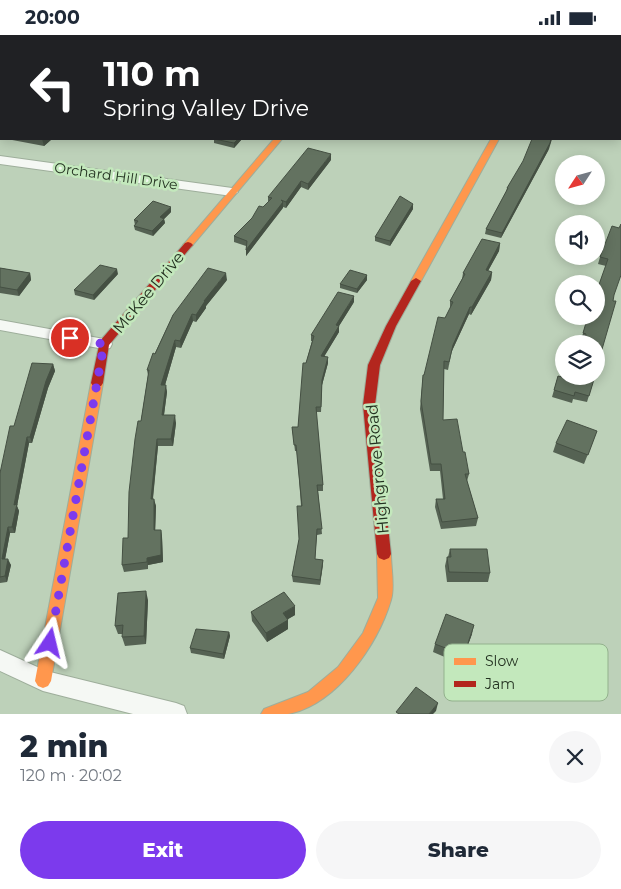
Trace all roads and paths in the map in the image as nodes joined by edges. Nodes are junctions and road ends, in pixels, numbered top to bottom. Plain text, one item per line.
1 (277, 140) edge
2 (494, 140) edge
3 (0, 160) edge
4 (232, 192) junction
5 (0, 325) edge
6 (104, 344) junction
7 (0, 660) edge
8 (43, 681) junction
9 (176, 714) edge
10 (269, 714) edge

1 - 4 street, McKee Drive
2 - 10 street, Highgrove Road
3 - 4 street, Orchard Hill Drive
4 - 6 street, McKee Drive
5 - 6 street
6 - 8 street, McKee Drive
7 - 8 street
8 - 9 street

